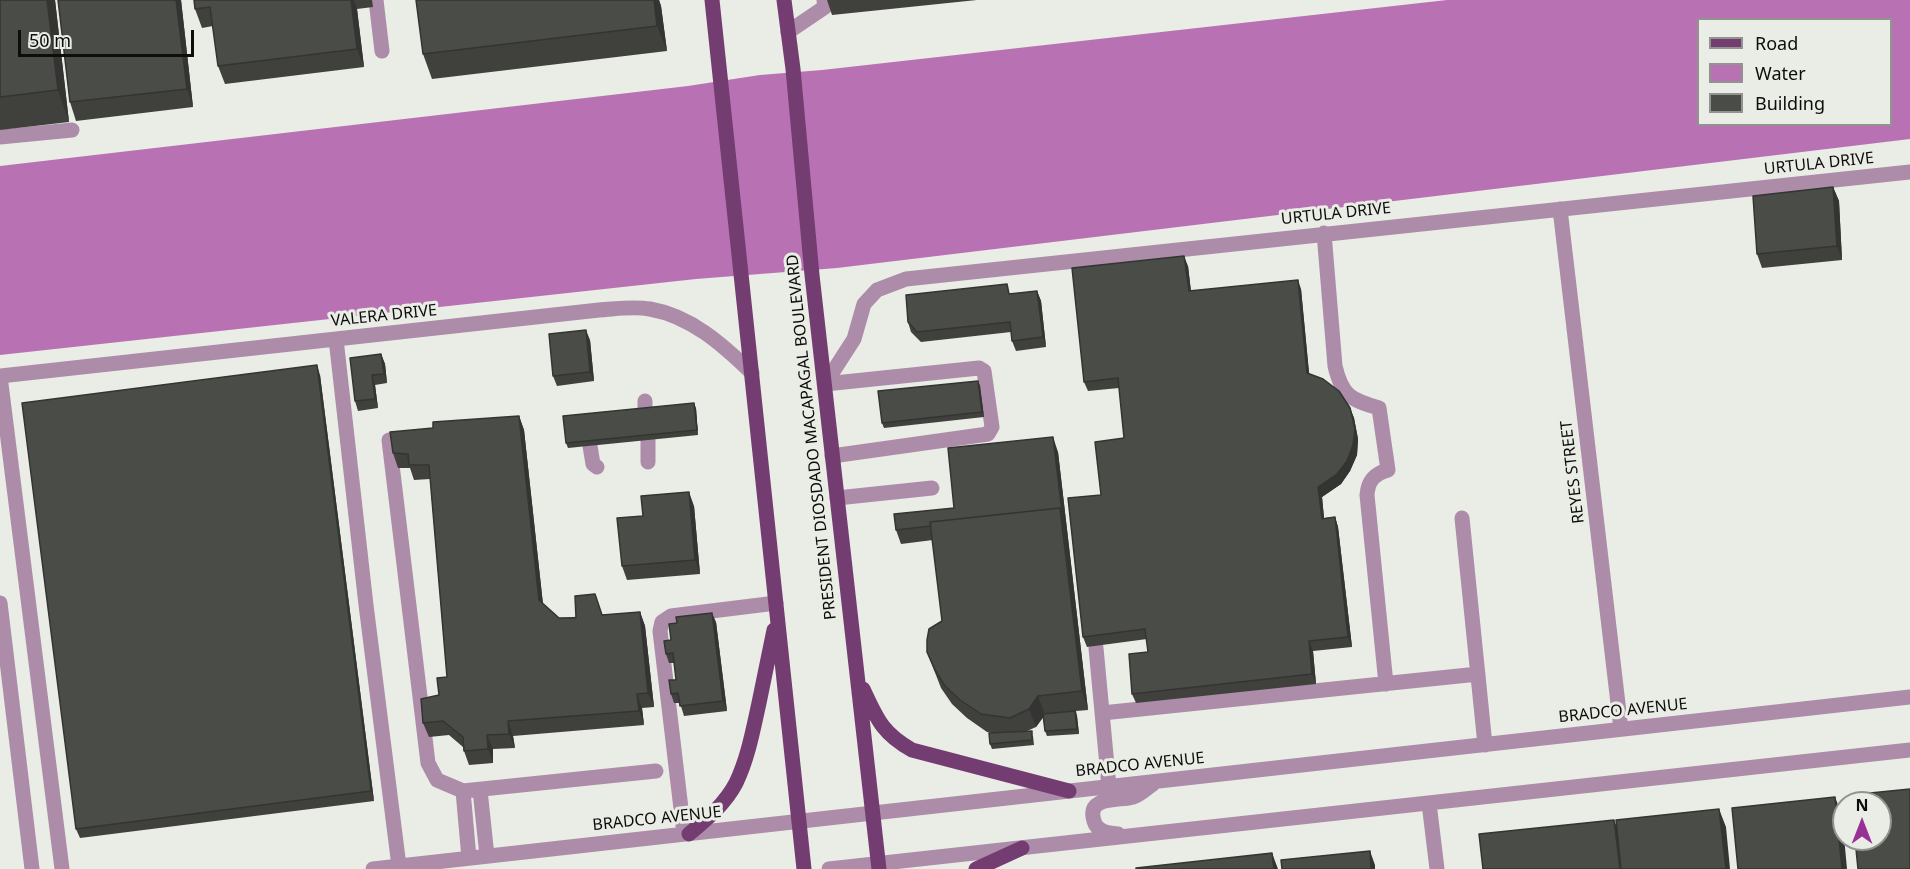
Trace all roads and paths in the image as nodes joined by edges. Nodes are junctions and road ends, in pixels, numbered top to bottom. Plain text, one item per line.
1 (376, 0) edge
2 (712, 0) edge
3 (784, 0) edge
4 (824, 0) edge
5 (788, 32) junction
6 (382, 51) dead end
7 (72, 130) dead end
8 (0, 137) edge
9 (1910, 172) edge
10 (1560, 209) junction
11 (1324, 233) junction
12 (336, 339) junction
13 (752, 373) junction
14 (0, 376) edge
15 (825, 384) junction
16 (389, 440) edge
17 (648, 440) edge
18 (590, 446) edge
19 (832, 456) junction
20 (648, 462) dead end
21 (597, 467) dead end
22 (932, 488) dead end
23 (837, 498) junction
24 (1462, 518) dead end
25 (0, 603) edge
26 (777, 609) junction
27 (1096, 648) edge
28 (1478, 674) junction
29 (857, 678) junction
30 (1386, 684) junction
31 (1910, 698) edge
32 (1102, 713) junction
33 (1622, 729) junction
34 (1485, 745) junction
35 (1910, 750) edge
36 (656, 771) dead end
37 (1156, 782) junction
38 (1110, 787) junction
39 (480, 790) junction
40 (463, 791) junction
41 (1069, 791) junction
42 (1429, 803) junction
43 (872, 813) junction
44 (799, 821) junction
45 (686, 834) junction
46 (1135, 835) junction
47 (1022, 848) junction
48 (487, 856) junction
49 (469, 858) junction
50 (399, 866) junction
51 (879, 866) edge
52 (32, 869) edge
53 (62, 869) edge
54 (373, 869) edge
55 (804, 869) edge
56 (829, 869) edge
57 (976, 869) edge
58 (1437, 869) edge

1 - 6 street
2 - 13 main road
3 - 5 main road, PRESIDENT DIOSDADO MACAPAGAL BOULEVARD
4 - 5 street
5 - 15 main road, PRESIDENT DIOSDADO MACAPAGAL BOULEVARD
7 - 8 street
9 - 10 street, URTULA DRIVE
10 - 11 street, URTULA DRIVE
10 - 33 street, REYES STREET
11 - 15 street, URTULA DRIVE
11 - 30 street
12 - 13 street, VALERA DRIVE
12 - 14 street, VALERA DRIVE
12 - 50 street
13 - 26 main road
14 - 53 street
15 - 19 main road, PRESIDENT DIOSDADO MACAPAGAL BOULEVARD
15 - 19 street
16 - 40 street
17 - 20 street
18 - 21 street
19 - 23 main road, PRESIDENT DIOSDADO MACAPAGAL BOULEVARD
22 - 23 street
23 - 29 main road, PRESIDENT DIOSDADO MACAPAGAL BOULEVARD
24 - 28 street
25 - 52 street
26 - 44 main road
26 - 45 main road
26 - 45 street
27 - 32 street
28 - 30 street
28 - 34 street
29 - 41 main road
29 - 43 main road, PRESIDENT DIOSDADO MACAPAGAL BOULEVARD
30 - 32 street
31 - 33 street, BRADCO AVENUE
32 - 38 street
33 - 34 street, BRADCO AVENUE
34 - 37 street, BRADCO AVENUE
35 - 42 street
36 - 39 street
37 - 38 street, BRADCO AVENUE
37 - 46 street
38 - 41 street, BRADCO AVENUE
39 - 40 street
39 - 48 street
40 - 49 street
41 - 43 street, BRADCO AVENUE
42 - 46 street
42 - 58 street
43 - 44 street, BRADCO AVENUE
43 - 51 main road, PRESIDENT DIOSDADO MACAPAGAL BOULEVARD
44 - 45 street, BRADCO AVENUE
44 - 55 main road
45 - 48 street, BRADCO AVENUE
46 - 47 street
47 - 51 street
47 - 57 main road
48 - 49 street, BRADCO AVENUE
49 - 50 street, BRADCO AVENUE
50 - 54 street, BRADCO AVENUE
51 - 56 street

